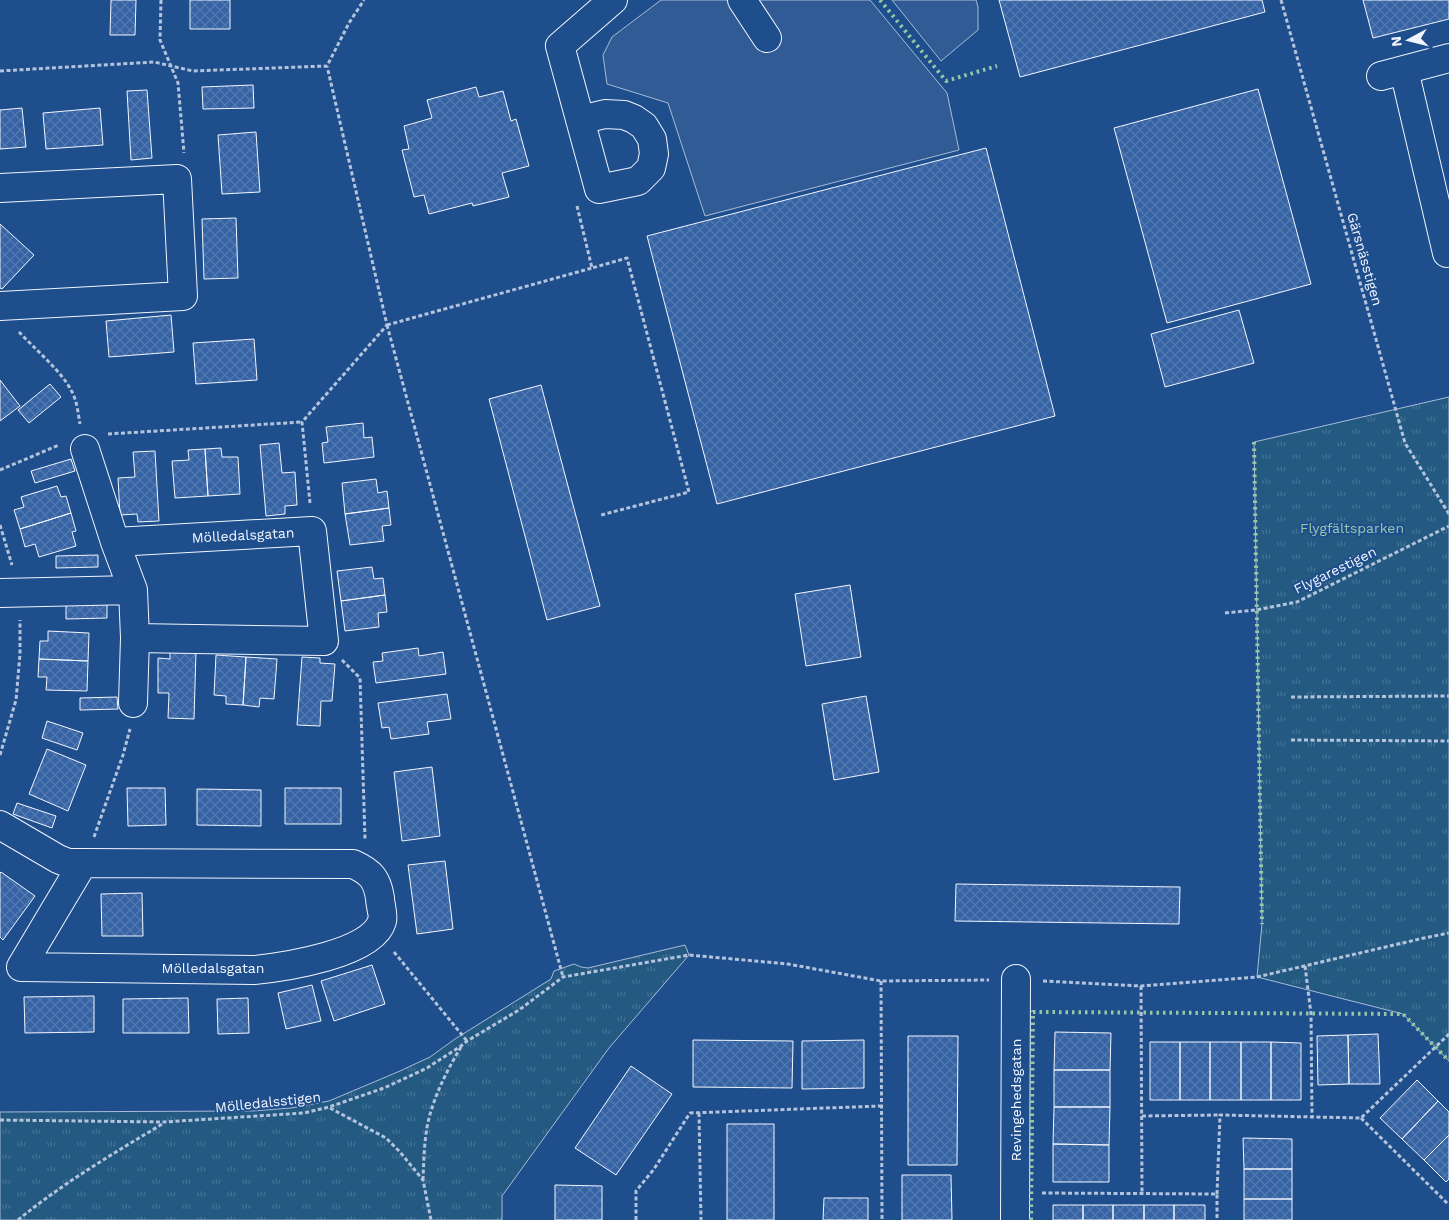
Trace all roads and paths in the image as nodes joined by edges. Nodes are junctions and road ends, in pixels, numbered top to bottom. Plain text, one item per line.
1 (161, 0) edge
2 (364, 0) edge
3 (614, 0) edge
4 (742, 0) edge
5 (1281, 0) edge
6 (767, 38) dead end
7 (1449, 58) edge
8 (170, 65) junction
9 (328, 66) junction
10 (0, 70) edge
11 (580, 120) dead end
12 (177, 179) junction
13 (0, 188) edge
14 (575, 201) dead end
15 (1447, 252) dead end
16 (592, 268) junction
17 (7, 316) edge
18 (388, 324) junction
19 (302, 422) junction
20 (84, 442) junction
21 (0, 470) edge
22 (1449, 514) edge
23 (601, 515) dead end
24 (0, 525) edge
25 (1449, 526) edge
26 (312, 531) junction
27 (115, 542) junction
28 (133, 590) junction
29 (9, 592) edge
30 (1226, 613) dead end
31 (135, 638) junction
32 (324, 641) junction
33 (1449, 696) edge
34 (1291, 697) dead end
35 (133, 703) joint
36 (1291, 740) dead end
37 (1449, 741) edge
38 (0, 755) edge
39 (0, 825) edge
40 (83, 863) junction
41 (365, 869) junction
42 (377, 931) junction
43 (1305, 966) dead end
44 (1016, 979) dead end
45 (880, 980) dead end
46 (1141, 986) dead end
47 (1449, 1034) edge
48 (467, 1041) junction
49 (461, 1046) junction
50 (881, 1106) junction
51 (329, 1107) junction
52 (699, 1113) junction
53 (1220, 1115) junction
54 (1142, 1116) junction
55 (1312, 1117) junction
56 (1360, 1118) junction
57 (0, 1120) edge
58 (164, 1122) junction
59 (423, 1180) junction
60 (1040, 1193) dead end
61 (1142, 1194) junction
62 (1217, 1194) junction
63 (1449, 1205) edge
64 (18, 1220) edge
65 (430, 1220) edge
66 (636, 1220) edge
67 (701, 1220) edge
68 (882, 1220) edge
69 (1016, 1220) edge
70 (1217, 1220) edge

1 - 8 path
2 - 9 path
3 - 11 street
4 - 6 street
5 - 22 path, Gärsnässtigen
7 - 15 street
8 - 9 path
8 - 10 path
8 - 12 path
9 - 18 path
12 - 13 street
12 - 17 street
14 - 16 path
16 - 18 path
16 - 23 path
17 - 20 path
18 - 19 path
18 - 48 path, Mölledalsstigen
19 - 20 path
19 - 26 path
20 - 21 path
20 - 27 street
24 - 29 path
25 - 30 path, Flygarestigen
26 - 27 street, Mölledalsgatan
26 - 32 street, Mölledalsgatan
27 - 28 street
28 - 29 street
28 - 31 street
29 - 38 path
31 - 32 street
31 - 35 street
32 - 41 path
33 - 34 path
35 - 40 path
36 - 37 path
39 - 40 street
40 - 41 street
40 - 42 street, Mölledalsgatan
41 - 42 street
42 - 48 path
43 - 55 path
44 - 69 street, Revingehedsgatan
45 - 50 path
46 - 54 path
47 - 56 path
48 - 49 path, Mölledalsstigen
49 - 51 path, Mölledalsstigen
49 - 59 path
50 - 52 path
50 - 68 path
51 - 58 path, Mölledalsstigen
51 - 59 path
52 - 66 path
52 - 67 path
53 - 54 path
53 - 55 path
53 - 62 path
54 - 61 path
55 - 56 path
56 - 63 path
57 - 58 path, Mölledalsstigen
58 - 64 path
59 - 65 path
60 - 61 path
61 - 62 path
62 - 70 path

